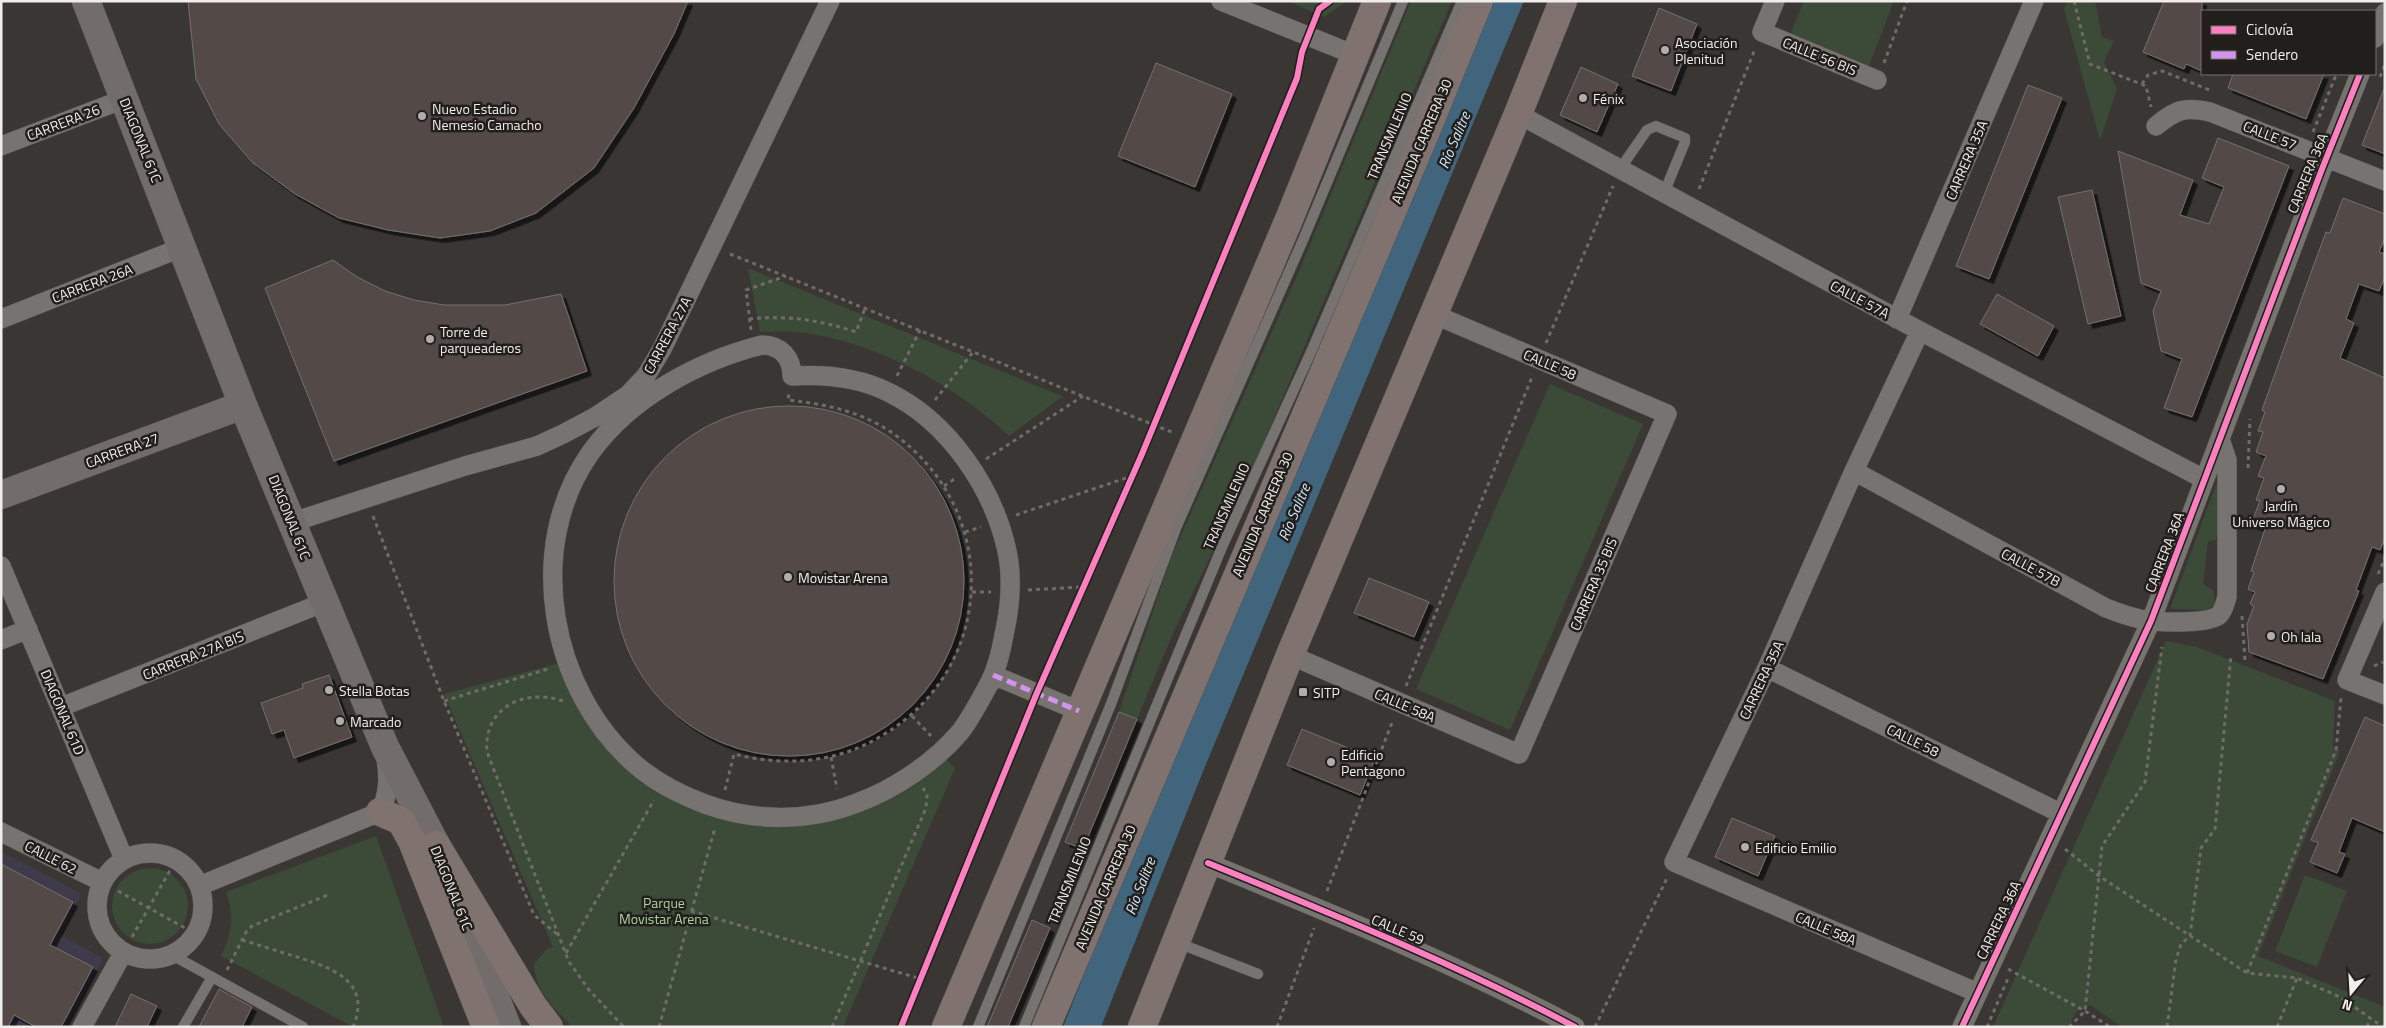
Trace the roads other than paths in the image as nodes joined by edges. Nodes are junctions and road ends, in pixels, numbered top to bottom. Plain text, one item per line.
1 (86, 1) edge
2 (830, 1) edge
3 (1221, 1) edge
4 (1377, 1) edge
5 (1403, 1) edge
6 (1462, 1) edge
7 (1479, 1) edge
8 (1563, 1) edge
9 (1775, 1) edge
10 (2034, 1) edge
11 (2385, 13) edge
12 (2376, 36) edge
13 (1355, 55) junction
14 (2360, 75) edge
15 (1877, 80) road end
16 (124, 99) junction
17 (1518, 114) junction
18 (2156, 126) road end
19 (1, 146) edge
20 (2326, 157) junction
21 (1620, 169) junction
22 (2385, 181) edge
23 (1664, 193) junction
24 (183, 247) junction
25 (1433, 314) junction
26 (1, 319) edge
27 (1897, 319) junction
28 (1920, 331) junction
29 (243, 404) junction
30 (1667, 414) joint
31 (2220, 440) junction
32 (1854, 471) junction
33 (2204, 480) junction
34 (1, 495) edge
35 (293, 522) junction
36 (1, 566) edge
37 (2385, 592) edge
38 (325, 602) junction
39 (2151, 621) junction
40 (28, 629) junction
41 (1, 640) edge
42 (1290, 656) junction
43 (1767, 668) junction
44 (993, 675) junction
45 (2385, 695) edge
46 (61, 707) junction
47 (1079, 711) junction
48 (385, 747) junction
49 (1520, 754) joint
50 (380, 812) junction
51 (2060, 812) junction
52 (1, 832) edge
53 (436, 845) junction
54 (124, 859) junction
55 (1208, 862) junction
56 (1674, 862) joint
57 (102, 882) junction
58 (199, 886) junction
59 (1176, 942) junction
60 (123, 953) junction
61 (172, 955) junction
62 (1258, 974) dead end
63 (212, 977) junction
64 (960, 991) junction
65 (1978, 993) junction
66 (289, 1024) edge
67 (82, 1027) edge
68 (183, 1027) edge
69 (303, 1027) edge
70 (486, 1027) edge
71 (507, 1027) edge
72 (549, 1027) edge
73 (934, 1027) edge
74 (946, 1027) edge
75 (978, 1027) edge
76 (1024, 1027) edge
77 (1046, 1027) edge
78 (1142, 1027) edge
79 (1575, 1027) edge
80 (1962, 1027) edge

1 - 16 main road, DIAGONAL 61C
2 - 35 street, CARRERA 27A
3 - 13 street
4 - 13 highway
5 - 75 lane, TRANSMILENIO
6 - 76 lane, TRANSMILENIO
7 - 77 highway, AVENIDA CARRERA 30
8 - 17 highway
9 - 15 street, CALLE 56 BIS
10 - 27 street, CARRERA 35A
11 - 12 street
13 - 47 highway
14 - 20 street, CARRERA 36A
16 - 19 street, CARRERA 26
16 - 24 main road, DIAGONAL 61C
17 - 21 street, CALLE 57A
17 - 25 highway
18 - 20 street, CALLE 57
20 - 22 street, CALLE 57
20 - 31 street, CARRERA 36A
21 - 23 street, CALLE 57A
21 - 23 lane
23 - 27 street, CALLE 57A
24 - 26 street, CARRERA 26A
24 - 29 main road, DIAGONAL 61C
25 - 30 street, CALLE 58
25 - 42 highway
27 - 28 street, CALLE 57A
28 - 32 street, CARRERA 35A
28 - 33 street, CALLE 57A
29 - 34 main road, CARRERA 27
29 - 35 main road, DIAGONAL 61C
30 - 49 street, CARRERA 35 BIS
31 - 33 street, CARRERA 36A
31 - 39 street, CALLE 57B
32 - 39 street, CALLE 57B
32 - 43 street, CARRERA 35A
33 - 39 street, CARRERA 36A
35 - 38 main road, DIAGONAL 61C
36 - 40 street, DIAGONAL 61D
37 - 45 street
38 - 46 street, CARRERA 27A BIS
38 - 48 main road, DIAGONAL 61C
39 - 51 street, CARRERA 36A
40 - 41 street
40 - 46 street, DIAGONAL 61D
42 - 49 street, CALLE 58A
42 - 55 highway
43 - 51 street, CALLE 58
43 - 56 street, CARRERA 35A
44 - 44 street
44 - 47 street
46 - 54 street, DIAGONAL 61D
47 - 64 highway
48 - 50 street
48 - 53 main road, DIAGONAL 61C
50 - 58 street
50 - 70 highway
51 - 65 street, CARRERA 36A
52 - 57 street, CALLE 62
53 - 71 main road, DIAGONAL 61C
53 - 72 highway
54 - 57 street
54 - 58 street
55 - 59 highway
55 - 79 street, CALLE 59
56 - 65 street, CALLE 58A
57 - 60 street
58 - 61 street
59 - 62 lane
59 - 78 highway
60 - 61 street
60 - 67 street
61 - 63 lane
63 - 66 lane
63 - 68 lane
64 - 73 highway
64 - 74 highway
65 - 80 street, CARRERA 36A
66 - 69 lane

